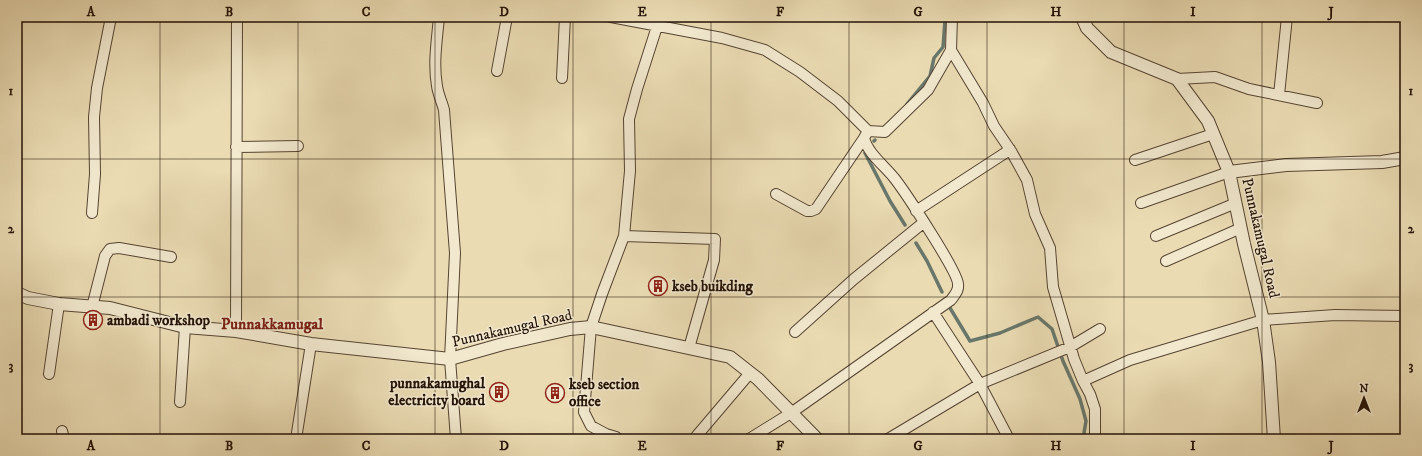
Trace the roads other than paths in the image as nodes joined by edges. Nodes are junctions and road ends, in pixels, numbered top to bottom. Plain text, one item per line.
1 (21, 17) edge
2 (111, 17) edge
3 (236, 17) edge
4 (439, 17) edge
5 (507, 17) edge
6 (565, 17) edge
7 (611, 17) edge
8 (952, 17) edge
9 (1082, 17) edge
10 (1287, 17) edge
11 (17, 19) edge
12 (659, 22) edge
13 (951, 50) junction
14 (497, 71) dead end
15 (562, 78) dead end
16 (1176, 80) junction
17 (1279, 95) junction
18 (1317, 103) dead end
19 (1213, 134) junction
20 (866, 135) junction
21 (298, 146) dead end
22 (236, 147) junction
23 (1010, 149) junction
24 (1405, 158) edge
25 (1135, 160) dead end
26 (1229, 172) junction
27 (776, 194) dead end
28 (1141, 203) dead end
29 (1236, 203) junction
30 (916, 211) junction
31 (92, 213) dead end
32 (924, 223) junction
33 (1241, 228) junction
34 (624, 236) junction
35 (1156, 236) dead end
36 (171, 257) dead end
37 (1166, 261) dead end
38 (17, 293) edge
39 (59, 304) junction
40 (92, 307) junction
41 (933, 312) junction
42 (1405, 316) edge
43 (1263, 320) junction
44 (184, 327) junction
45 (591, 327) junction
46 (1100, 329) dead end
47 (236, 330) junction
48 (795, 332) dead end
49 (311, 344) junction
50 (1070, 347) junction
51 (690, 348) junction
52 (450, 359) junction
53 (750, 373) junction
54 (49, 374) dead end
55 (1083, 381) junction
56 (980, 384) junction
57 (180, 402) dead end
58 (791, 413) junction
59 (296, 439) edge
60 (456, 439) edge
61 (618, 439) edge
62 (694, 439) edge
63 (749, 439) edge
64 (816, 439) edge
65 (888, 439) edge
66 (1009, 439) edge
67 (1095, 439) edge
68 (1274, 439) edge

1 - 11 street
2 - 31 street
3 - 22 street
4 - 52 street
5 - 14 street
6 - 15 street
7 - 12 street
8 - 13 street
9 - 16 street
10 - 17 street
12 - 20 street
12 - 34 street
13 - 20 street
13 - 23 street
16 - 17 street
16 - 19 street
17 - 18 street
19 - 25 street
19 - 26 street
20 - 27 street
20 - 30 street
21 - 22 street
22 - 47 street
23 - 30 street
23 - 50 street
24 - 26 street, Punnakamugal Road
26 - 28 street
26 - 29 street, Punnakamugal Road
29 - 33 street, Punnakamugal Road
29 - 35 street
30 - 32 street
32 - 41 street
32 - 48 street
33 - 37 street
33 - 43 street, Punnakamugal Road
34 - 45 street
34 - 51 street
36 - 40 street
38 - 39 street, Punnakamugal Road
39 - 40 street, Punnakamugal Road
39 - 54 street
40 - 44 street, Punnakamugal Road
41 - 56 street
41 - 58 street
42 - 43 street
43 - 55 street
43 - 68 street, Punnakamugal Road
44 - 47 street, Punnakamugal Road
44 - 57 street
45 - 51 street, Punnakamugal Road
45 - 52 street, Punnakamugal Road
45 - 61 street
46 - 50 street
47 - 49 street, Punnakamugal Road
49 - 52 street, Punnakamugal Road
49 - 59 street
50 - 55 street
50 - 56 street
51 - 53 street, Punnakamugal Road
52 - 60 street
53 - 58 street, Punnakamugal Road
53 - 62 street
55 - 67 street
56 - 65 street
56 - 66 street
58 - 63 street
58 - 64 street, Punnakamugal Road

